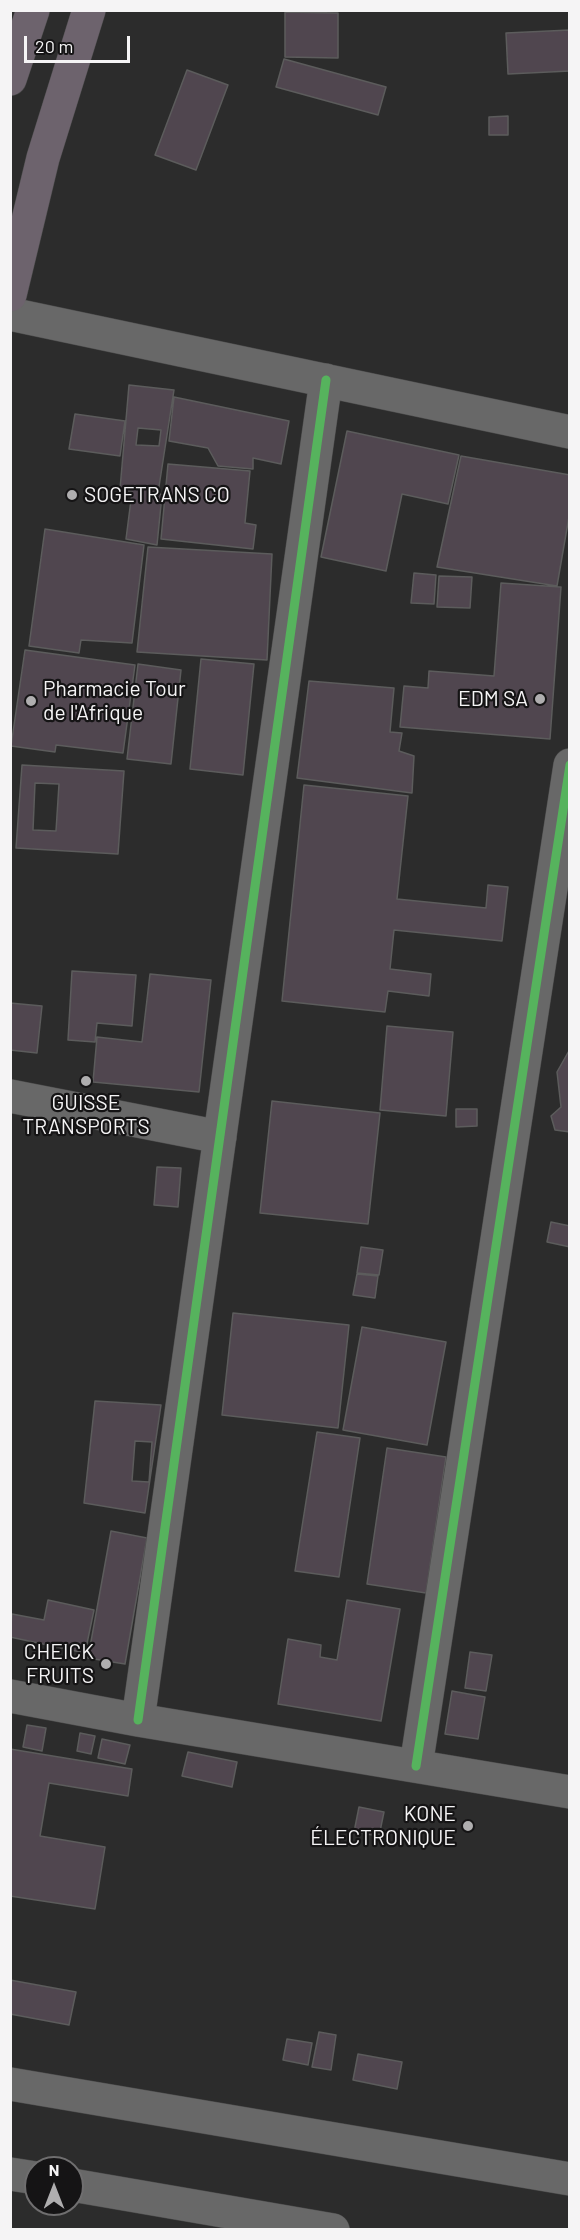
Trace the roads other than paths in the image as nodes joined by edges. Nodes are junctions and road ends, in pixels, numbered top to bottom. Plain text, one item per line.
1 (33, 10) edge
2 (89, 10) edge
3 (10, 79) edge
4 (10, 295) edge
5 (10, 314) edge
6 (326, 380) junction
7 (570, 432) edge
8 (570, 765) edge
9 (10, 1096) edge
10 (220, 1137) junction
11 (10, 1696) edge
12 (138, 1720) junction
13 (416, 1766) junction
14 (570, 1792) edge
15 (10, 2084) edge
16 (570, 2180) edge
17 (84, 2187) edge
18 (333, 2229) edge

1 - 3 highway
2 - 4 highway
5 - 6 street
6 - 7 street
6 - 10 street
8 - 13 street
9 - 10 street
10 - 12 street
11 - 12 street
12 - 13 street
13 - 14 street
15 - 16 street
17 - 18 street

